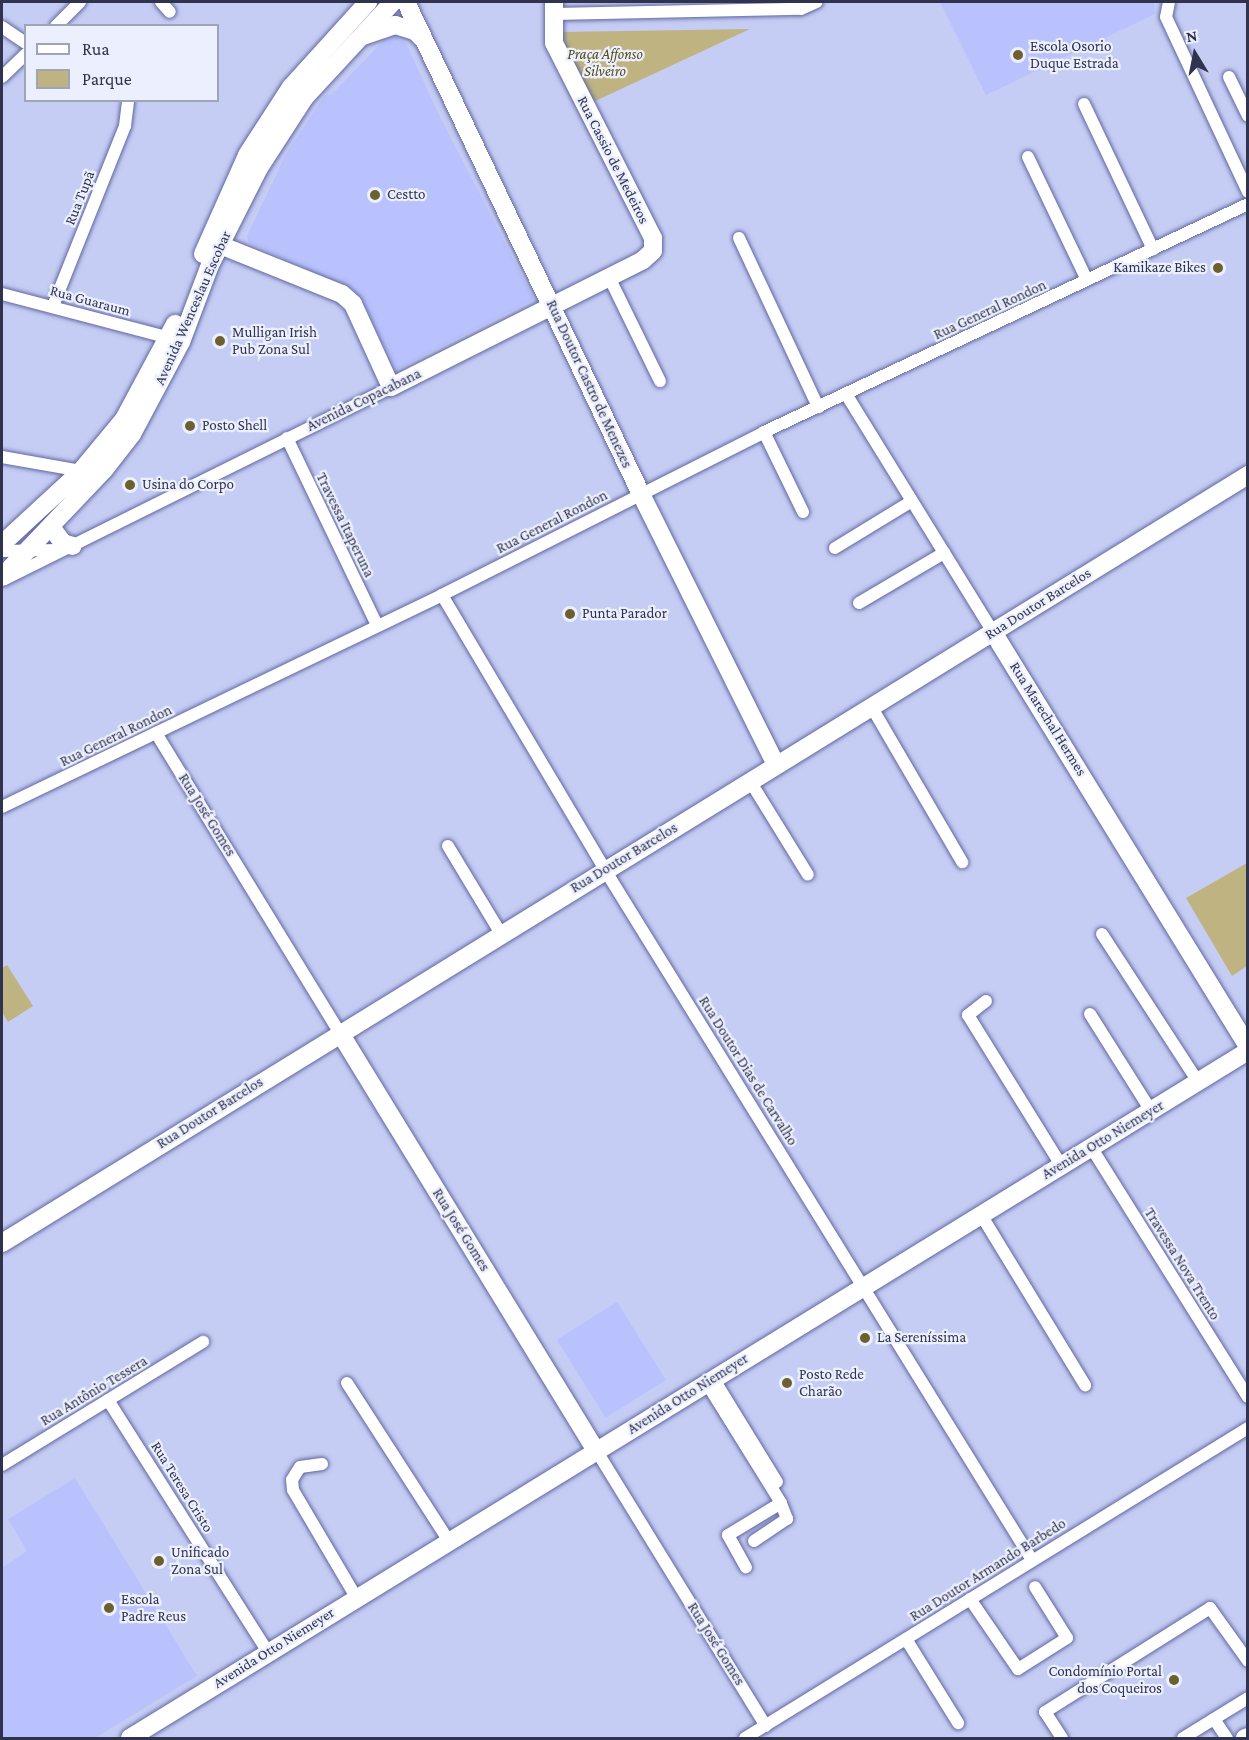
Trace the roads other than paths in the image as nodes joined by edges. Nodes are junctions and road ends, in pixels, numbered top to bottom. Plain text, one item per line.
1 (80, 2) edge
2 (161, 2) edge
3 (368, 2) edge
4 (393, 2) edge
5 (406, 2) edge
6 (817, 2) edge
7 (1169, 2) edge
8 (554, 8) edge
9 (170, 12) dead end
10 (62, 24) edge
11 (2, 27) edge
12 (424, 39) junction
13 (356, 41) junction
14 (24, 42) edge
15 (24, 56) edge
16 (2, 77) edge
17 (1229, 77) dead end
18 (128, 102) edge
19 (1084, 104) dead end
20 (1248, 116) edge
21 (1028, 158) dead end
22 (1248, 192) edge
23 (1248, 204) edge
24 (219, 216) junction
25 (739, 238) dead end
26 (220, 245) junction
27 (1153, 249) junction
28 (653, 251) joint
29 (609, 277) junction
30 (1087, 280) junction
31 (2, 294) edge
32 (53, 306) junction
33 (552, 306) junction
34 (170, 339) junction
35 (660, 381) dead end
36 (391, 387) junction
37 (846, 394) junction
38 (818, 407) junction
39 (764, 432) junction
40 (287, 438) junction
41 (2, 457) edge
42 (81, 471) junction
43 (1248, 475) edge
44 (641, 494) junction
45 (912, 501) junction
46 (802, 512) dead end
47 (51, 527) junction
48 (2, 544) edge
49 (73, 546) junction
50 (835, 548) dead end
51 (2, 551) edge
52 (27, 552) junction
53 (944, 553) junction
54 (2, 579) edge
55 (442, 595) junction
56 (859, 603) dead end
57 (377, 625) junction
58 (993, 632) junction
59 (871, 706) junction
60 (156, 733) junction
61 (776, 765) junction
62 (750, 781) junction
63 (2, 807) edge
64 (448, 846) dead end
65 (962, 862) dead end
66 (605, 870) junction
67 (808, 875) dead end
68 (501, 934) junction
69 (1102, 934) dead end
70 (986, 1001) dead end
71 (1090, 1014) dead end
72 (340, 1033) junction
73 (1248, 1046) edge
74 (1248, 1051) edge
75 (1198, 1082) junction
76 (1151, 1111) junction
77 (1091, 1148) junction
78 (1061, 1165) junction
79 (980, 1213) junction
80 (2, 1243) edge
81 (864, 1286) junction
82 (203, 1342) dead end
83 (710, 1380) junction
84 (346, 1383) dead end
85 (1085, 1385) dead end
86 (1248, 1397) edge
87 (108, 1400) junction
88 (1248, 1428) edge
89 (596, 1450) junction
90 (322, 1464) dead end
91 (2, 1465) edge
92 (784, 1500) junction
93 (449, 1540) junction
94 (754, 1541) dead end
95 (1032, 1560) junction
96 (746, 1568) dead end
97 (1035, 1587) dead end
98 (357, 1598) junction
99 (970, 1599) junction
100 (906, 1639) junction
101 (268, 1652) junction
102 (1248, 1661) edge
103 (1248, 1698) edge
104 (1214, 1719) junction
105 (958, 1722) dead end
106 (766, 1726) junction
107 (130, 1738) edge
108 (745, 1738) edge
109 (1062, 1738) edge
110 (1183, 1738) edge
111 (1227, 1738) edge

1 - 10 street
2 - 9 street
3 - 24 street, Avenida Wenceslau Escobar
4 - 13 street, Avenida Wenceslau Escobar
5 - 12 street, Rua Doutor Castro de Menezes
6 - 8 street
7 - 22 street
8 - 28 street, Rua Cassio de Medeiros
11 - 14 street
12 - 13 street
12 - 33 street, Rua Doutor Castro de Menezes
13 - 26 street, Avenida Wenceslau Escobar
15 - 16 street
17 - 20 street
18 - 32 street, Rua Tupã
19 - 27 street
21 - 30 street
23 - 27 street, Rua General Rondon
24 - 26 street
24 - 34 street, Avenida Wenceslau Escobar
25 - 38 street
26 - 36 street
26 - 47 street, Avenida Wenceslau Escobar
27 - 30 street, Rua General Rondon
28 - 29 street, Avenida Copacabana
29 - 33 street, Avenida Copacabana
29 - 35 street
30 - 37 street, Rua General Rondon
31 - 32 street, Rua Guaraum
32 - 34 street, Rua Guaraum
33 - 36 street, Avenida Copacabana
33 - 44 street, Rua Doutor Castro de Menezes
34 - 42 street, Avenida Wenceslau Escobar
36 - 40 street, Avenida Copacabana
37 - 38 street, Rua General Rondon
37 - 45 street, Rua Marechal Hermes
38 - 39 street, Rua General Rondon
39 - 44 street, Rua General Rondon
39 - 46 street
40 - 49 street, Avenida Copacabana
40 - 57 street, Travessa Itaperuna
41 - 42 street
42 - 48 street, Avenida Wenceslau Escobar
43 - 58 street, Rua Doutor Barcelos
44 - 55 street, Rua General Rondon
44 - 61 street, Rua Doutor Castro de Menezes
45 - 50 street
45 - 53 street, Rua Marechal Hermes
47 - 49 street
47 - 52 street, Avenida Wenceslau Escobar
49 - 52 street, Avenida Copacabana
49 - 54 street, Avenida Copacabana
51 - 52 street, Avenida Copacabana
52 - 54 street, Avenida Wenceslau Escobar
53 - 56 street
53 - 58 street, Rua Marechal Hermes
55 - 57 street, Rua General Rondon
55 - 66 street, Rua Doutor Dias de Carvalho
57 - 60 street, Rua General Rondon
58 - 59 street, Rua Doutor Barcelos
58 - 73 street, Rua Marechal Hermes
59 - 61 street, Rua Doutor Barcelos
59 - 65 street
60 - 63 street, Rua General Rondon
60 - 72 street, Rua José Gomes
61 - 62 street, Rua Doutor Barcelos
62 - 66 street, Rua Doutor Barcelos
62 - 67 street
64 - 68 street
66 - 68 street, Rua Doutor Barcelos
66 - 81 street, Rua Doutor Dias de Carvalho
68 - 72 street, Rua Doutor Barcelos
69 - 75 street
70 - 78 street
71 - 76 street
72 - 80 street, Rua Doutor Barcelos
72 - 89 street, Rua José Gomes
74 - 75 street, Avenida Otto Niemeyer
75 - 76 street, Avenida Otto Niemeyer
76 - 77 street, Avenida Otto Niemeyer
77 - 78 street, Avenida Otto Niemeyer
77 - 86 street, Travessa Nova Trento
78 - 79 street, Avenida Otto Niemeyer
79 - 81 street, Avenida Otto Niemeyer
79 - 85 street
81 - 83 street, Avenida Otto Niemeyer
81 - 95 street, Rua Doutor Dias de Carvalho
82 - 87 street, Rua Antônio Tessera
83 - 89 street, Avenida Otto Niemeyer
83 - 92 street
84 - 93 street
87 - 91 street, Rua Antônio Tessera
87 - 101 street, Rua Teresa Cristo
88 - 95 street, Rua Doutor Armando Barbedo
89 - 93 street, Avenida Otto Niemeyer
89 - 106 street, Rua José Gomes
90 - 98 street
92 - 94 street
92 - 96 street
93 - 98 street, Avenida Otto Niemeyer
95 - 99 street, Rua Doutor Armando Barbedo
97 - 99 street
98 - 101 street, Avenida Otto Niemeyer
99 - 100 street, Rua Doutor Armando Barbedo
100 - 105 street
100 - 106 street, Rua Doutor Armando Barbedo
101 - 107 street, Avenida Otto Niemeyer
102 - 109 street
103 - 104 street
104 - 110 street
104 - 111 street
106 - 108 street, Rua Doutor Armando Barbedo

